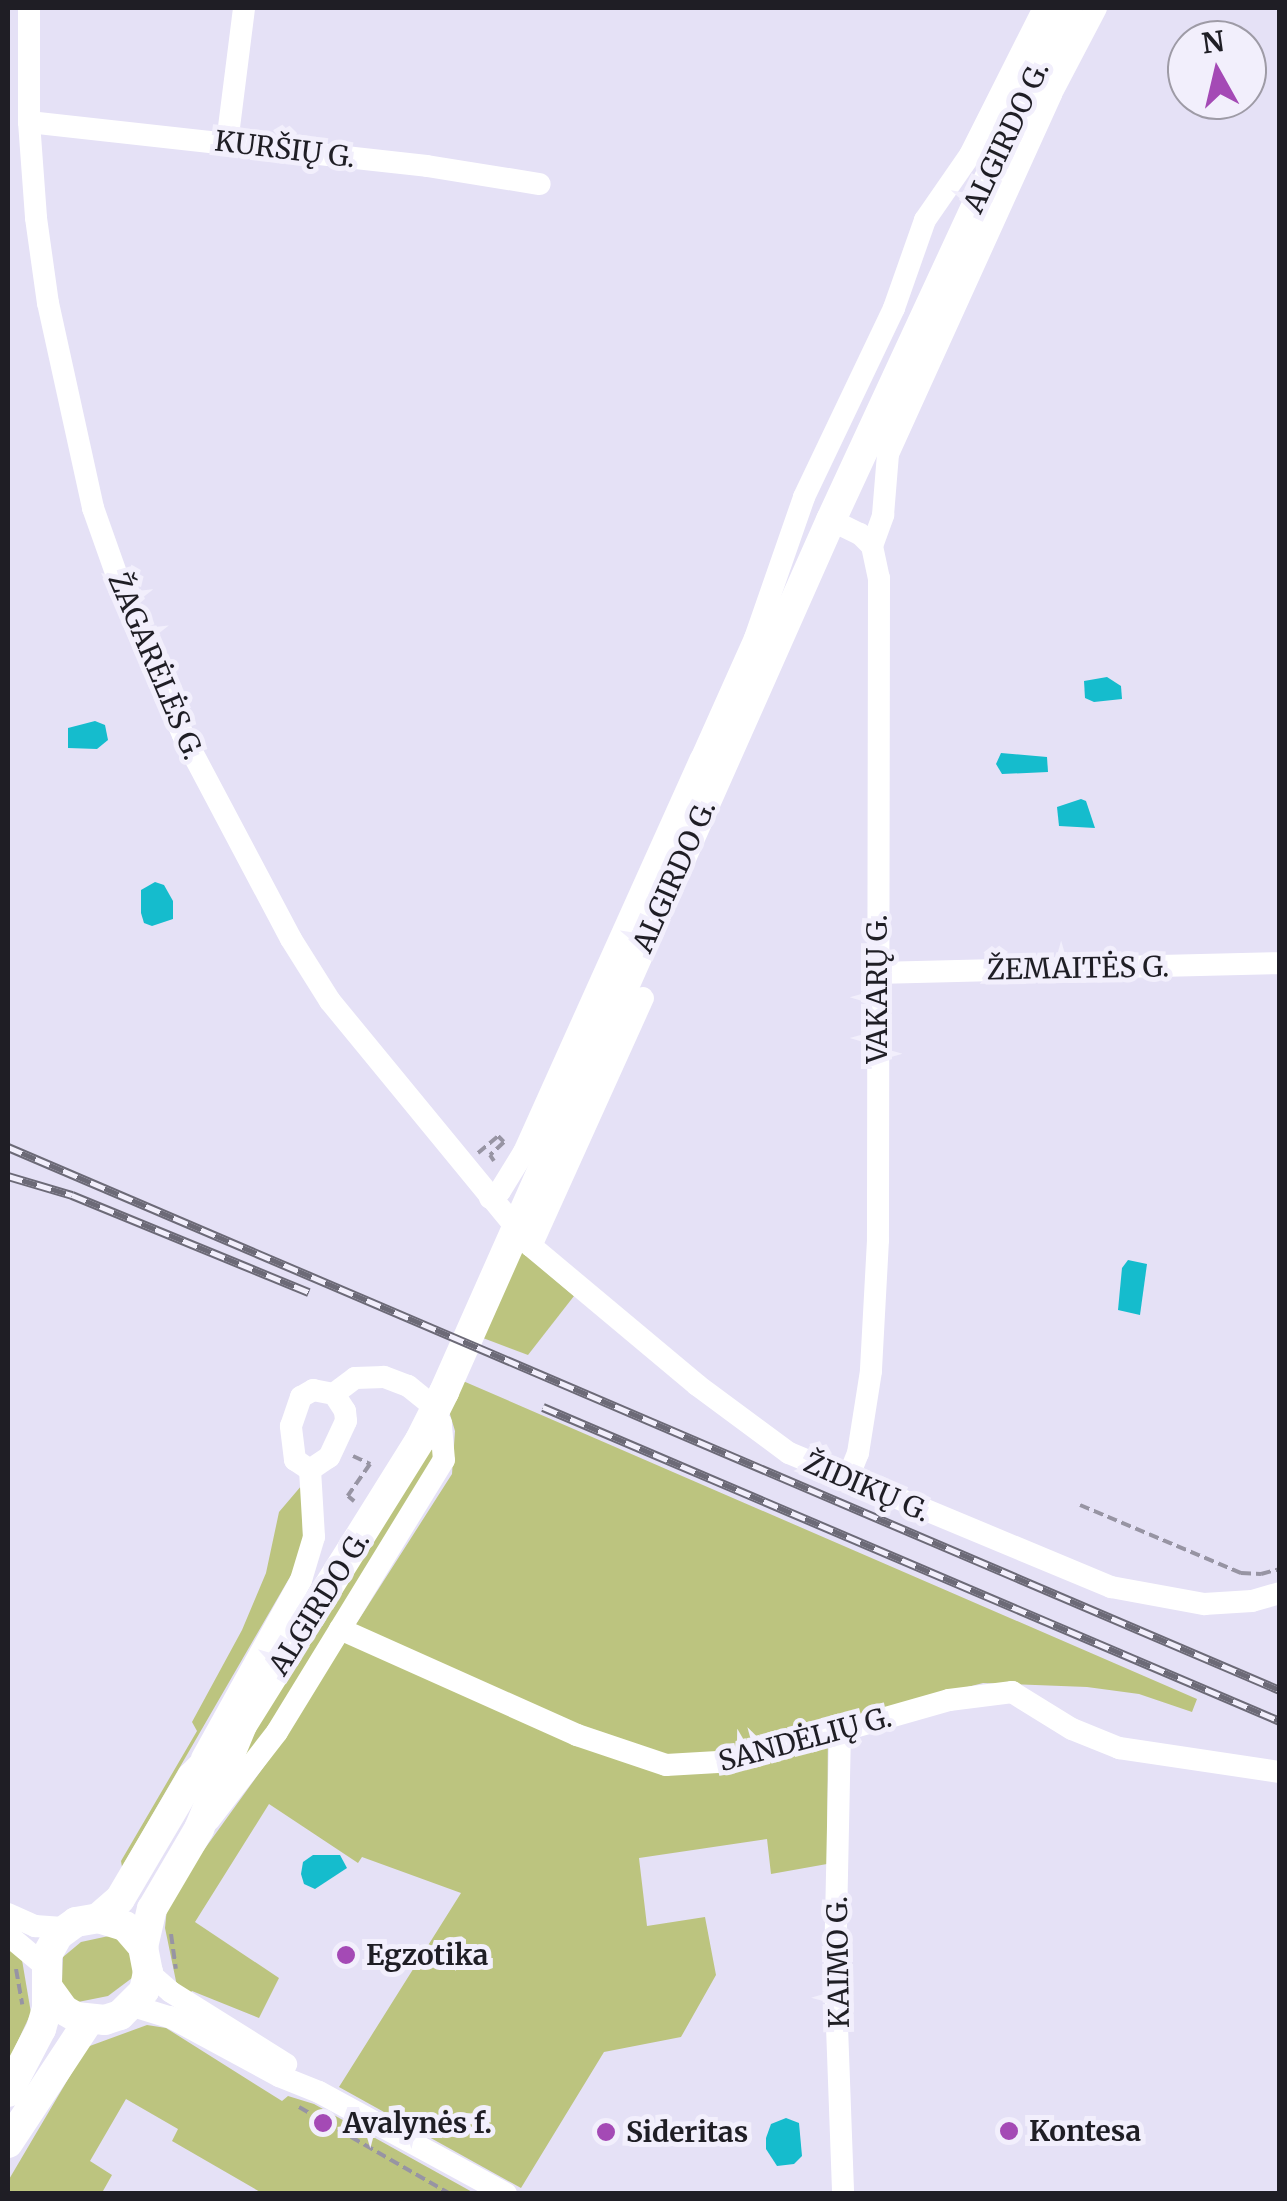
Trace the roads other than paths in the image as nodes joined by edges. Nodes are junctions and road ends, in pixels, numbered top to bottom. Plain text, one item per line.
1 (30, 8) edge
2 (244, 8) edge
3 (1044, 8) edge
4 (1068, 8) edge
5 (1096, 8) edge
6 (29, 122) junction
7 (226, 143) junction
8 (540, 184) dead end
9 (831, 520) junction
10 (872, 546) junction
11 (1280, 963) edge
12 (876, 973) junction
13 (643, 998) dead end
14 (490, 1198) junction
15 (525, 1239) junction
16 (334, 1394) junction
17 (310, 1470) junction
18 (848, 1478) junction
19 (1280, 1593) edge
20 (340, 1629) junction
21 (249, 1715) junction
22 (840, 1732) junction
23 (1280, 1772) edge
24 (192, 1777) junction
25 (200, 1830) junction
26 (8, 1914) edge
27 (98, 1918) junction
28 (66, 1928) junction
29 (10, 1946) edge
30 (146, 1959) junction
31 (47, 1977) junction
32 (133, 2006) junction
33 (89, 2020) junction
34 (8, 2092) edge
35 (320, 2092) junction
36 (8, 2143) edge
37 (506, 2194) edge
38 (844, 2194) edge

1 - 6 street, ŽAGARĖLĖS G.
2 - 7 street
3 - 14 street
4 - 9 main road, ALGIRDO G.
5 - 10 street, ALGIRDO G.
6 - 7 street, KURŠIŲ G.
6 - 14 street, ŽAGARĖLĖS G.
7 - 8 street, KURŠIŲ G.
9 - 10 street
9 - 21 main road, ALGIRDO G.
10 - 12 street, VAKARŲ G.
11 - 12 street, ŽEMAITĖS G.
12 - 18 street, VAKARŲ G.
13 - 15 street
14 - 15 street, ŽAGARĖLĖS G.
15 - 18 street, ŽIDIKŲ G.
16 - 17 street
16 - 17 street
16 - 20 street
17 - 24 street
18 - 19 street, ŽIDIKŲ G.
20 - 22 street, SANDĖLIŲ G.
20 - 25 street
21 - 24 main road, ALGIRDO G.
21 - 25 main road, ALGIRDO G.
22 - 23 street, SANDĖLIŲ G.
22 - 38 street, KAIMO G.
24 - 27 main road, ALGIRDO G.
25 - 30 main road, ALGIRDO G.
26 - 28 street
27 - 28 main road
27 - 30 main road
28 - 31 main road
29 - 31 street
30 - 32 main road, ALGIRDO G.
30 - 35 street
31 - 33 main road
31 - 34 main road
32 - 33 main road
32 - 35 street
33 - 36 main road
35 - 37 street

